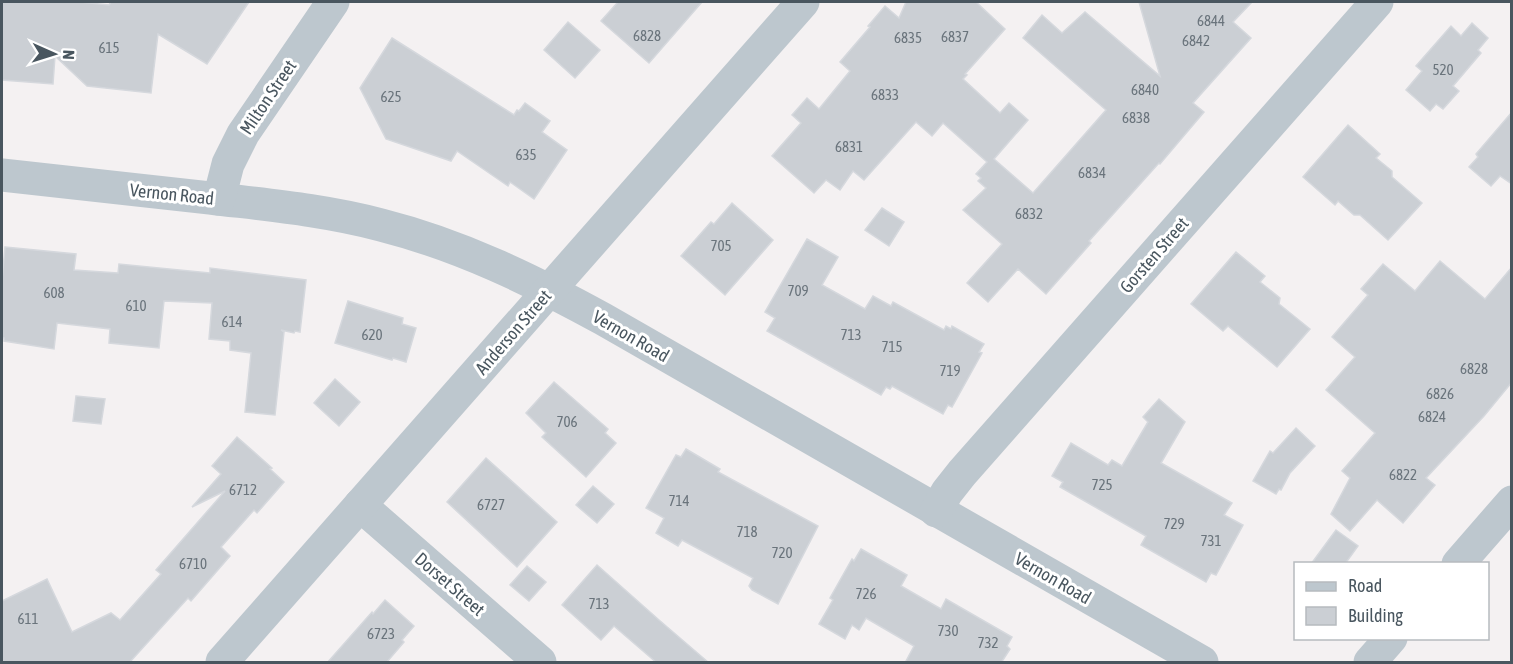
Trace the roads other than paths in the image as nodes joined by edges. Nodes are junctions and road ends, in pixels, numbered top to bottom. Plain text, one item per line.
1 (333, 2) edge
2 (803, 2) edge
3 (1377, 2) edge
4 (2, 175) edge
5 (219, 199) junction
6 (550, 290) junction
7 (1512, 502) edge
8 (360, 505) junction
9 (936, 511) junction
10 (1460, 562) edge
11 (1390, 640) edge
12 (222, 663) edge
13 (540, 663) edge
14 (1202, 663) edge
15 (1370, 663) edge

1 - 5 street, Milton Street
2 - 6 street, Anderson Street
3 - 9 street, Gorsten Street
4 - 5 street, Vernon Road
5 - 6 street, Vernon Road
6 - 8 street, Anderson Street
6 - 9 street, Vernon Road
7 - 10 street
8 - 12 street, Anderson Street
8 - 13 street, Dorset Street
9 - 14 street, Vernon Road
11 - 15 street

